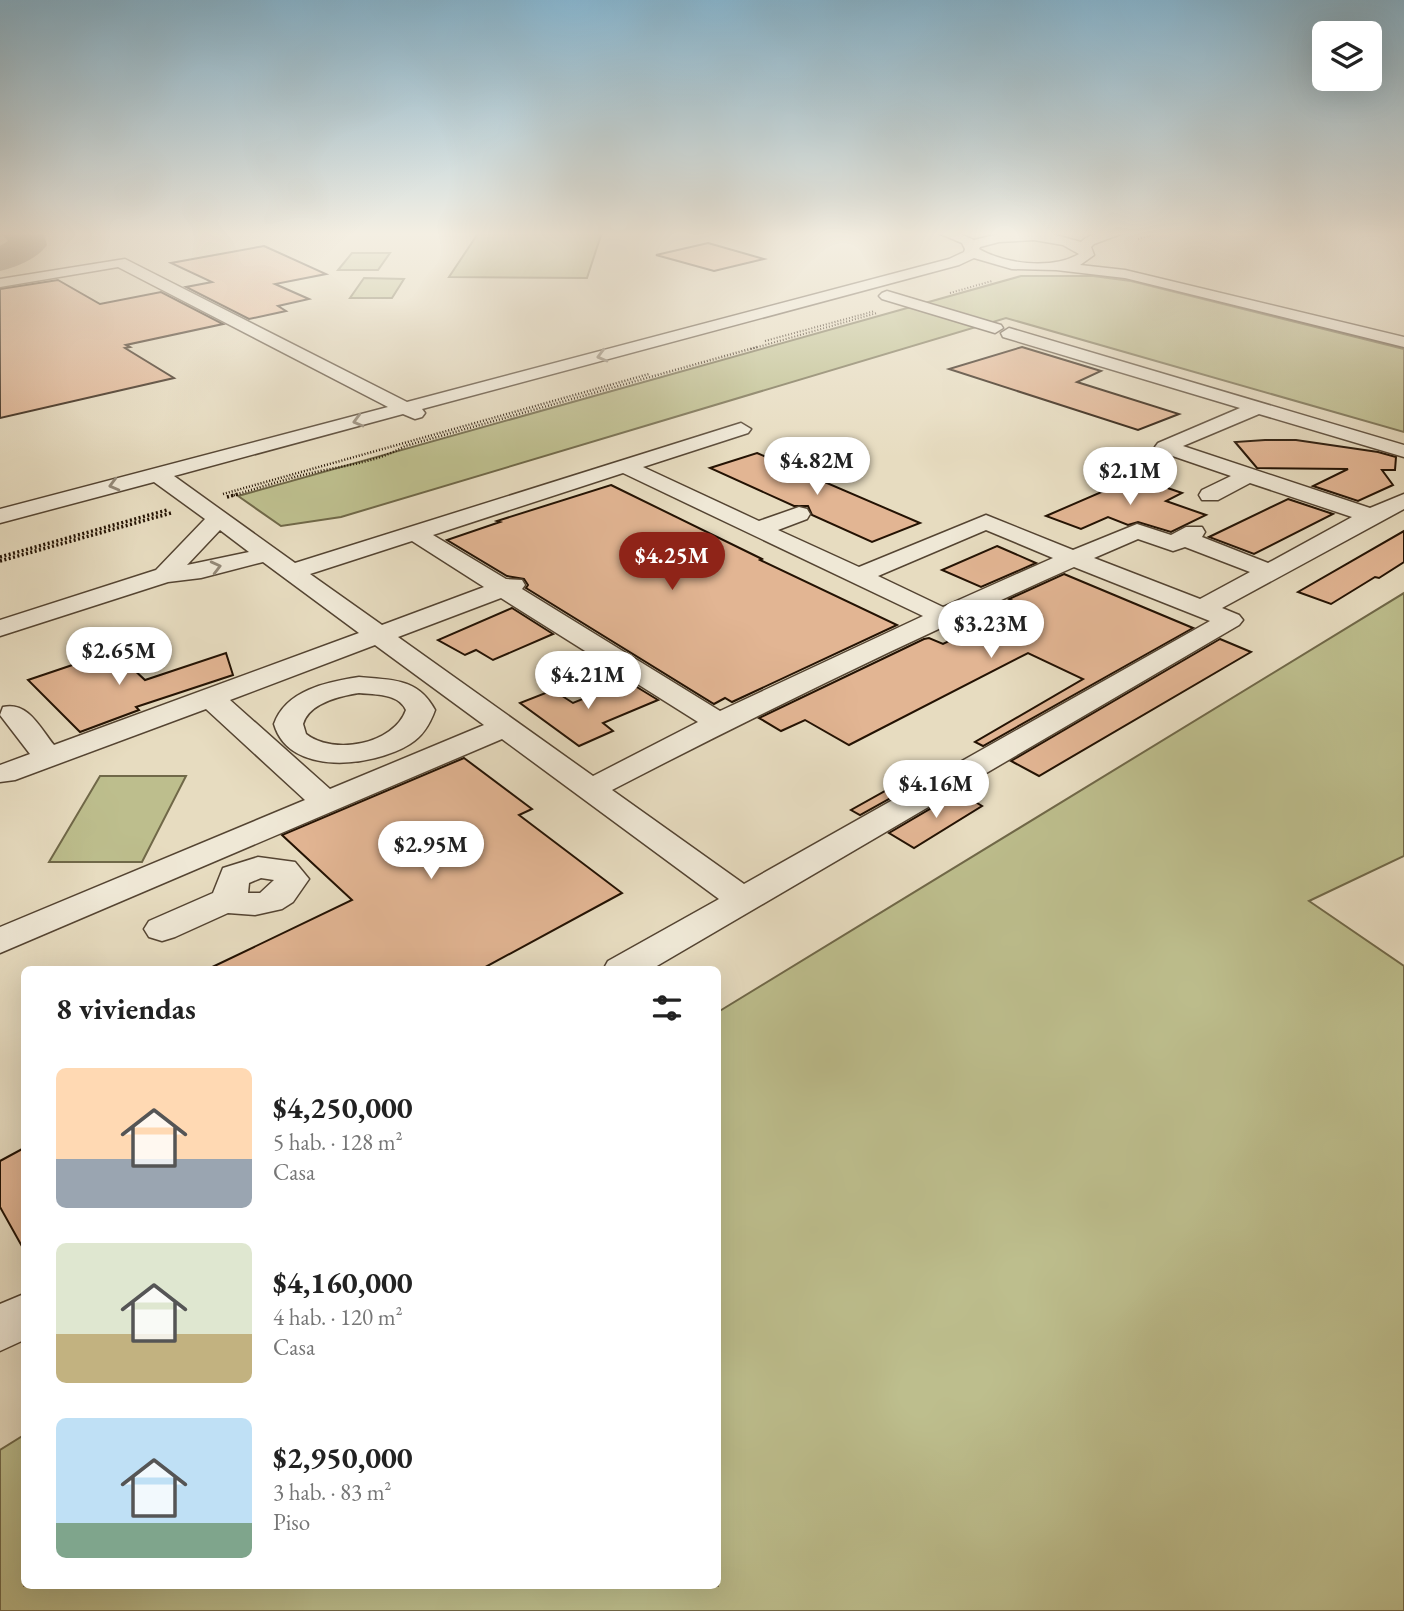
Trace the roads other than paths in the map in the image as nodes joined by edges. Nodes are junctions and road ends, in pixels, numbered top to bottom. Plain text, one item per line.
1 (209, 307) edge
2 (784, 307) edge
3 (846, 307) edge
4 (923, 307) edge
5 (1261, 307) edge
6 (1404, 342) edge
7 (1258, 407) junction
8 (406, 408) junction
9 (429, 421) junction
10 (402, 428) dead end
11 (741, 429) dead end
12 (700, 442) junction
13 (1404, 451) edge
14 (729, 455) dead end
15 (624, 466) junction
16 (1246, 486) junction
17 (1217, 492) dead end
18 (186, 496) junction
19 (1404, 501) edge
20 (799, 514) dead end
21 (0, 516) edge
22 (1371, 516) junction
23 (758, 529) junction
24 (416, 534) junction
25 (267, 554) junction
26 (1073, 558) junction
27 (292, 572) junction
28 (1271, 572) junction
29 (165, 575) junction
30 (856, 577) junction
31 (508, 587) junction
32 (1201, 609) junction
33 (943, 617) junction
34 (0, 628) edge
35 (379, 636) junction
36 (421, 666) junction
37 (374, 684) junction
38 (211, 698) junction
39 (13, 713) dead end
40 (719, 723) junction
41 (505, 727) junction
42 (342, 753) junction
43 (49, 758) junction
44 (4, 774) dead end
45 (376, 782) junction
46 (590, 789) junction
47 (327, 803) junction
48 (156, 865) junction
49 (231, 898) dead end
50 (742, 899) junction
51 (193, 915) junction
52 (162, 929) dead end
53 (0, 941) edge
54 (628, 966) edge
55 (21, 1317) edge
56 (0, 1329) edge

1 - 8 street
2 -> 8 street
3 - 9 street
4 - 7 street
5 - 6 street
7 - 13 street
7 - 16 street
8 - 9 street
8 -> 18 street
9 - 10 street
11 - 12 street
12 - 14 street
12 - 15 street
15 - 23 street
15 - 24 street
16 - 17 street
16 - 22 street
18 -> 21 street
18 - 25 street
18 - 29 street
19 - 22 street
20 - 23 street
22 - 28 street
23 - 30 street
24 - 27 street
24 - 31 street
25 - 27 street
29 -> 25 street
26 - 28 street
26 - 30 street
26 - 32 street
26 - 33 street
27 - 35 street
28 - 32 street
29 - 34 street
30 - 33 street
31 - 35 street
31 - 40 street
32 - 50 street
33 - 40 street
35 - 36 street
35 - 38 street
36 - 37 street
36 - 41 street
37 - 42 street
37 - 42 street
38 - 43 street
38 - 47 street
39 - 43 street
40 - 46 street
41 - 45 street
41 - 46 street
42 - 45 street
43 - 44 street
45 - 47 street
46 - 50 street
47 - 48 street
48 - 51 street
48 - 53 street
49 - 51 street
50 - 54 street
51 - 52 street
55 - 56 street

